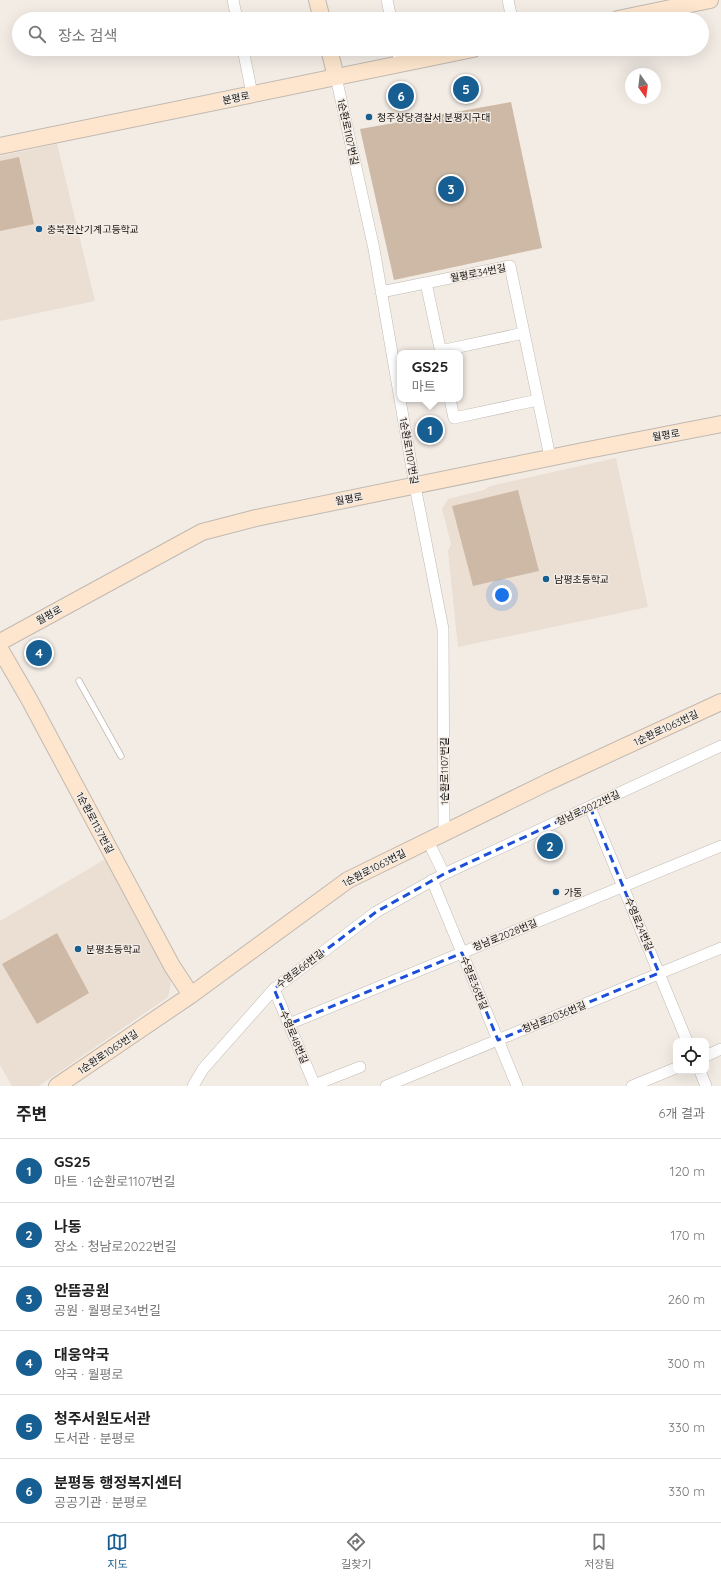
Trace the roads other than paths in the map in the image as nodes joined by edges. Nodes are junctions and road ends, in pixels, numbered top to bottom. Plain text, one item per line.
1 (233, 0) edge
2 (317, 0) edge
3 (387, 0) edge
4 (508, 0) edge
5 (710, 0) edge
6 (236, 12) edge
7 (320, 12) edge
8 (390, 12) edge
9 (511, 12) edge
10 (652, 12) edge
11 (244, 56) edge
12 (331, 56) edge
13 (398, 56) edge
14 (336, 77) junction
15 (252, 94) junction
16 (0, 146) edge
17 (426, 283) junction
18 (381, 292) junction
19 (524, 333) junction
20 (441, 350) edge
21 (450, 350) edge
22 (397, 383) edge
23 (538, 400) junction
24 (400, 402) edge
25 (451, 402) edge
26 (721, 424) edge
27 (550, 457) junction
28 (415, 486) junction
29 (0, 642) edge
30 (0, 650) edge
31 (79, 682) dead end
32 (721, 702) edge
33 (721, 746) edge
34 (121, 756) dead end
35 (590, 807) junction
36 (444, 833) junction
37 (428, 841) junction
38 (721, 846) edge
39 (444, 874) junction
40 (432, 880) junction
41 (623, 887) junction
42 (721, 948) edge
43 (462, 953) junction
44 (659, 973) junction
45 (274, 988) junction
46 (191, 996) junction
47 (289, 1024) junction
48 (687, 1038) edge
49 (498, 1040) junction
50 (721, 1050) edge
51 (709, 1055) edge
52 (360, 1067) dead end
53 (673, 1069) edge
54 (701, 1074) edge
55 (57, 1086) edge
56 (193, 1086) edge
57 (314, 1086) edge
58 (386, 1086) edge
59 (517, 1086) edge
60 (632, 1086) edge
61 (706, 1086) edge

1 - 6 street
2 - 7 street
3 - 8 street
4 - 9 street
5 - 10 street
11 - 15 street
12 - 14 street, 1순환로1107번길
13 - 14 street, 분평로
14 - 15 street, 분평로
14 - 18 street, 1순환로1107번길
15 - 16 street, 분평로
17 - 18 street, 월평로34번길
17 - 19 street, 월평로34번길
17 - 20 street
18 - 22 street, 1순환로1107번길
19 - 21 street
19 - 23 street, 월평로34번길
23 - 25 street
23 - 27 street, 월평로34번길
24 - 28 street, 1순환로1107번길
26 - 27 street, 월평로
27 - 28 street, 월평로
28 - 29 street, 월평로
28 - 36 street, 1순환로1107번길
30 - 46 street, 1순환로1137번길
31 - 34 lane
32 - 36 street, 1순환로1063번길
33 - 35 street, 청남로2022번길
35 - 39 street, 청남로2022번길
35 - 41 street, 수영로24번길
36 - 37 street, 1순환로1063번길
37 - 39 street
37 - 46 street, 1순환로1063번길
38 - 41 street, 청남로2028번길
39 - 40 street, 청남로2022번길
40 - 43 street, 수영로36번길
40 - 45 street, 수영로66번길
41 - 43 street, 청남로2028번길
41 - 44 street, 수영로24번길
42 - 44 street, 청남로2036번길
43 - 47 street, 청남로2028번길
43 - 49 street, 수영로36번길
44 - 48 street, 수영로24번길
44 - 49 street, 청남로2036번길
45 - 47 street, 수영로48번길
45 - 56 street, 수영로66번길
46 - 55 street, 1순환로1063번길
47 - 57 street, 수영로48번길
49 - 58 street, 청남로2036번길
49 - 59 street, 수영로36번길
50 - 51 street
52 - 57 street, 수영로48번길
53 - 60 street
54 - 61 street

